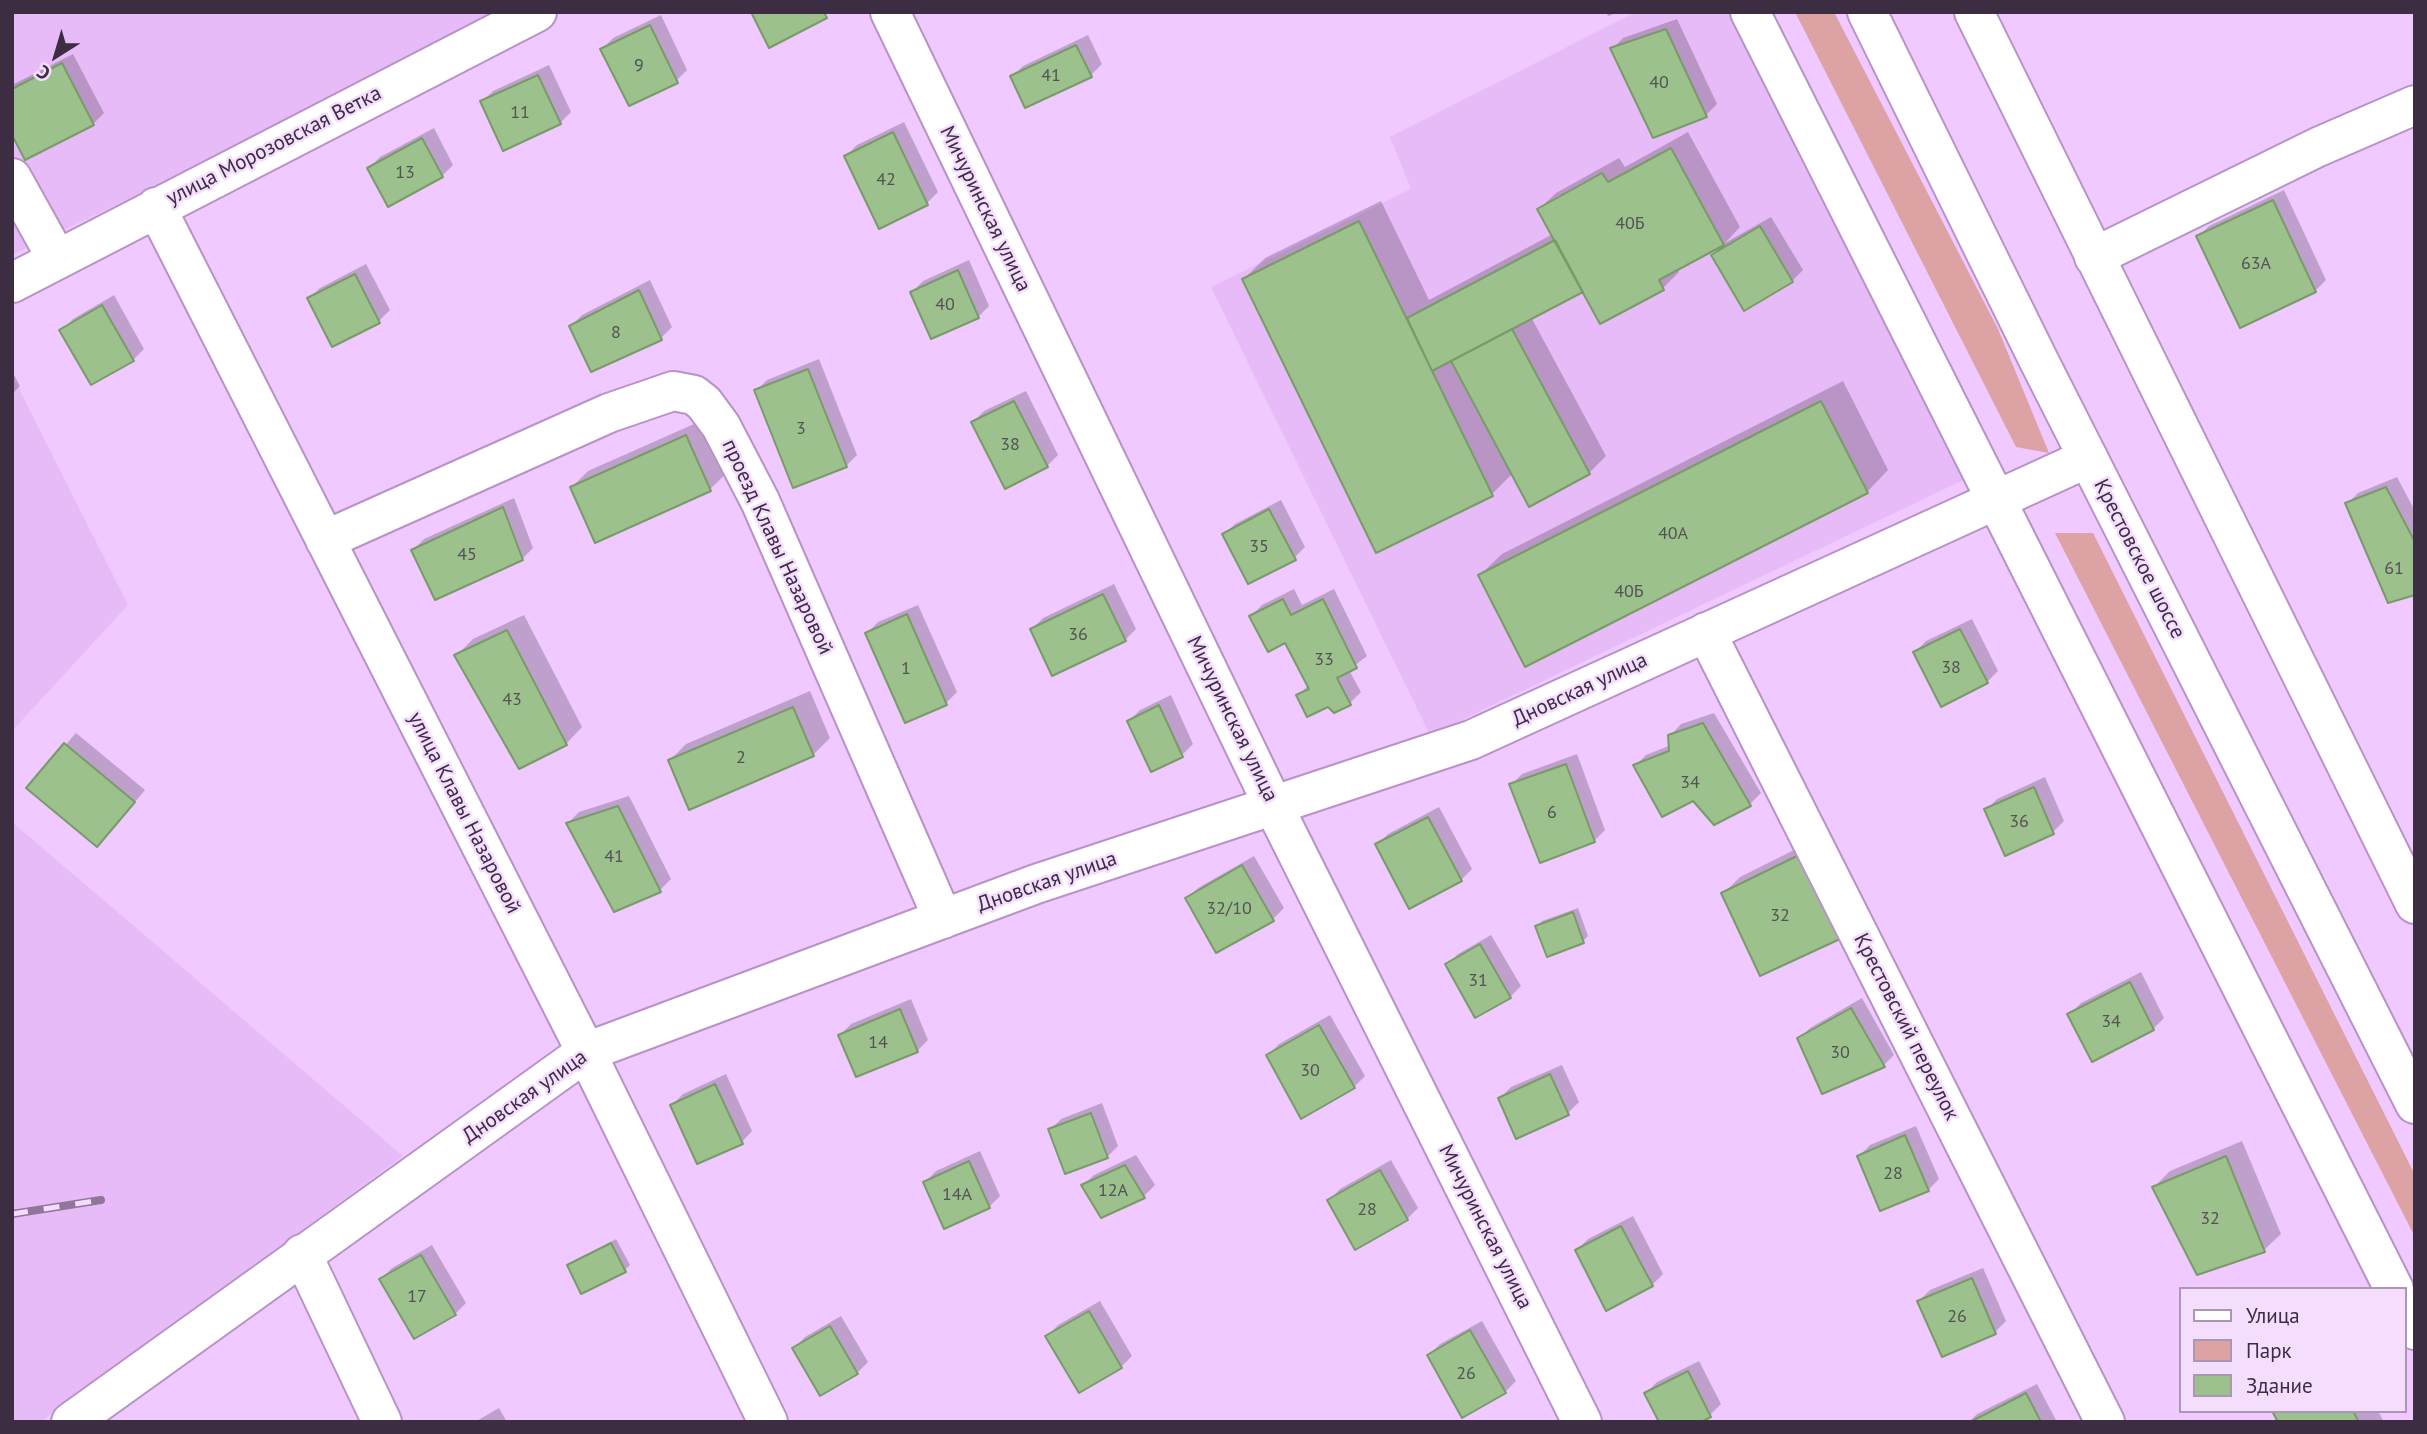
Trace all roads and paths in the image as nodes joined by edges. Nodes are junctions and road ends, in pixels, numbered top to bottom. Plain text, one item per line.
1 (537, 12) edge
2 (890, 12) edge
3 (1750, 12) edge
4 (1867, 12) edge
5 (1973, 12) edge
6 (2415, 105) edge
7 (12, 178) edge
8 (156, 207) junction
9 (2094, 257) junction
10 (57, 259) junction
11 (12, 283) edge
12 (2088, 458) junction
13 (1997, 500) junction
14 (325, 540) junction
15 (1706, 632) junction
16 (1273, 806) junction
17 (2415, 905) edge
18 (943, 919) junction
19 (586, 1052) junction
20 (2415, 1104) edge
21 (302, 1254) junction
22 (2393, 1287) edge
23 (2406, 1313) edge
24 (2415, 1330) edge
25 (71, 1422) edge
26 (382, 1422) edge
27 (768, 1422) edge
28 (1582, 1422) edge
29 (2105, 1422) edge

1 - 8 street, улица Морозовская Ветка
2 - 16 street, Мичуринская улица
3 - 13 street
4 - 12 street, Крестовское шоссе
5 - 9 street
6 - 9 street
7 - 10 street
8 - 10 street, улица Морозовская Ветка
8 - 14 street, улица Клавы Назаровой
9 - 17 street
10 - 11 street, улица Морозовская Ветка
12 - 13 street, Дновская улица
12 - 20 street, Крестовское шоссе
13 - 15 street, Дновская улица
13 - 22 street
14 - 18 street, проезд Клавы Назаровой
14 - 19 street, улица Клавы Назаровой
15 - 16 street, Дновская улица
15 - 29 street, Крестовский переулок
16 - 18 street, Дновская улица
16 - 28 street, Мичуринская улица
18 - 19 street, Дновская улица
19 - 21 street, Дновская улица
19 - 27 street, улица Клавы Назаровой
21 - 25 street, Дновская улица
21 - 26 street
23 - 24 street

